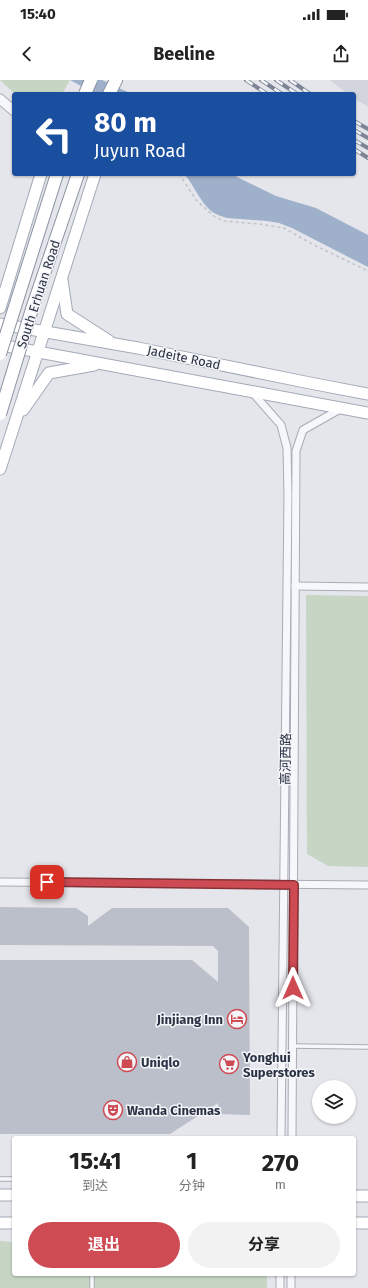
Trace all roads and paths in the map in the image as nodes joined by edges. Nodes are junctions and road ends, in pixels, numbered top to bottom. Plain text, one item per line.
1 (91, 80) edge
2 (116, 80) edge
3 (86, 92) edge
4 (110, 92) edge
5 (0, 99) edge
6 (12, 109) edge
7 (40, 176) edge
8 (56, 176) edge
9 (77, 176) edge
10 (94, 176) edge
11 (180, 176) edge
12 (368, 271) edge
13 (62, 277) junction
14 (3, 289) edge
15 (0, 308) edge
16 (0, 324) edge
17 (44, 332) junction
18 (113, 344) junction
19 (0, 345) edge
20 (38, 352) junction
21 (0, 354) edge
22 (101, 364) junction
23 (252, 392) junction
24 (368, 394) edge
25 (342, 408) junction
26 (368, 413) edge
27 (0, 414) edge
28 (17, 418) junction
29 (0, 469) edge
30 (295, 586) junction
31 (368, 587) edge
32 (0, 882) edge
33 (283, 884) junction
34 (294, 885) junction
35 (368, 885) edge
36 (293, 1046) junction
37 (368, 1047) edge
38 (280, 1136) edge
39 (292, 1136) edge
40 (0, 1179) edge
41 (12, 1179) edge
42 (0, 1195) edge
43 (12, 1195) edge
44 (356, 1196) edge
45 (368, 1196) edge
46 (0, 1223) edge
47 (12, 1223) edge
48 (356, 1223) edge
49 (368, 1223) edge
50 (92, 1276) edge
51 (280, 1276) edge
52 (291, 1276) edge
53 (92, 1288) edge
54 (280, 1288) edge
55 (291, 1288) edge

1 - 3 highway, bridge
2 - 4 highway
5 - 6 street
7 - 14 main road
8 - 21 highway, South Erhuan Road, bridge
9 - 27 highway, South Erhuan Road, bridge
10 - 13 main road
11 - 12 path
13 - 17 main road
13 - 18 main road
14 - 15 main road
16 - 17 main road, Jadeite Road
17 - 18 main road, Jadeite Road
17 - 20 main road
18 - 24 main road, Jadeite Road
19 - 20 main road, Jadeite Road
20 - 22 main road, Jadeite Road
20 - 28 main road
22 - 23 main road, Jadeite Road
22 - 28 main road
23 - 25 main road, Jadeite Road
23 - 33 street, 高河西路
25 - 26 main road, Jadeite Road
25 - 30 street, 高河西路
28 - 29 main road
30 - 31 street
30 - 34 street, 高河西路
32 - 33 street
33 - 34 street
33 - 38 street, 高河西路
34 - 35 street
34 - 36 street, 高河西路
36 - 37 lane
36 - 39 street, 高河西路
40 - 41 lane
42 - 43 main road
44 - 45 main road
46 - 47 main road
48 - 49 main road
50 - 53 lane
51 - 54 street
52 - 55 street

